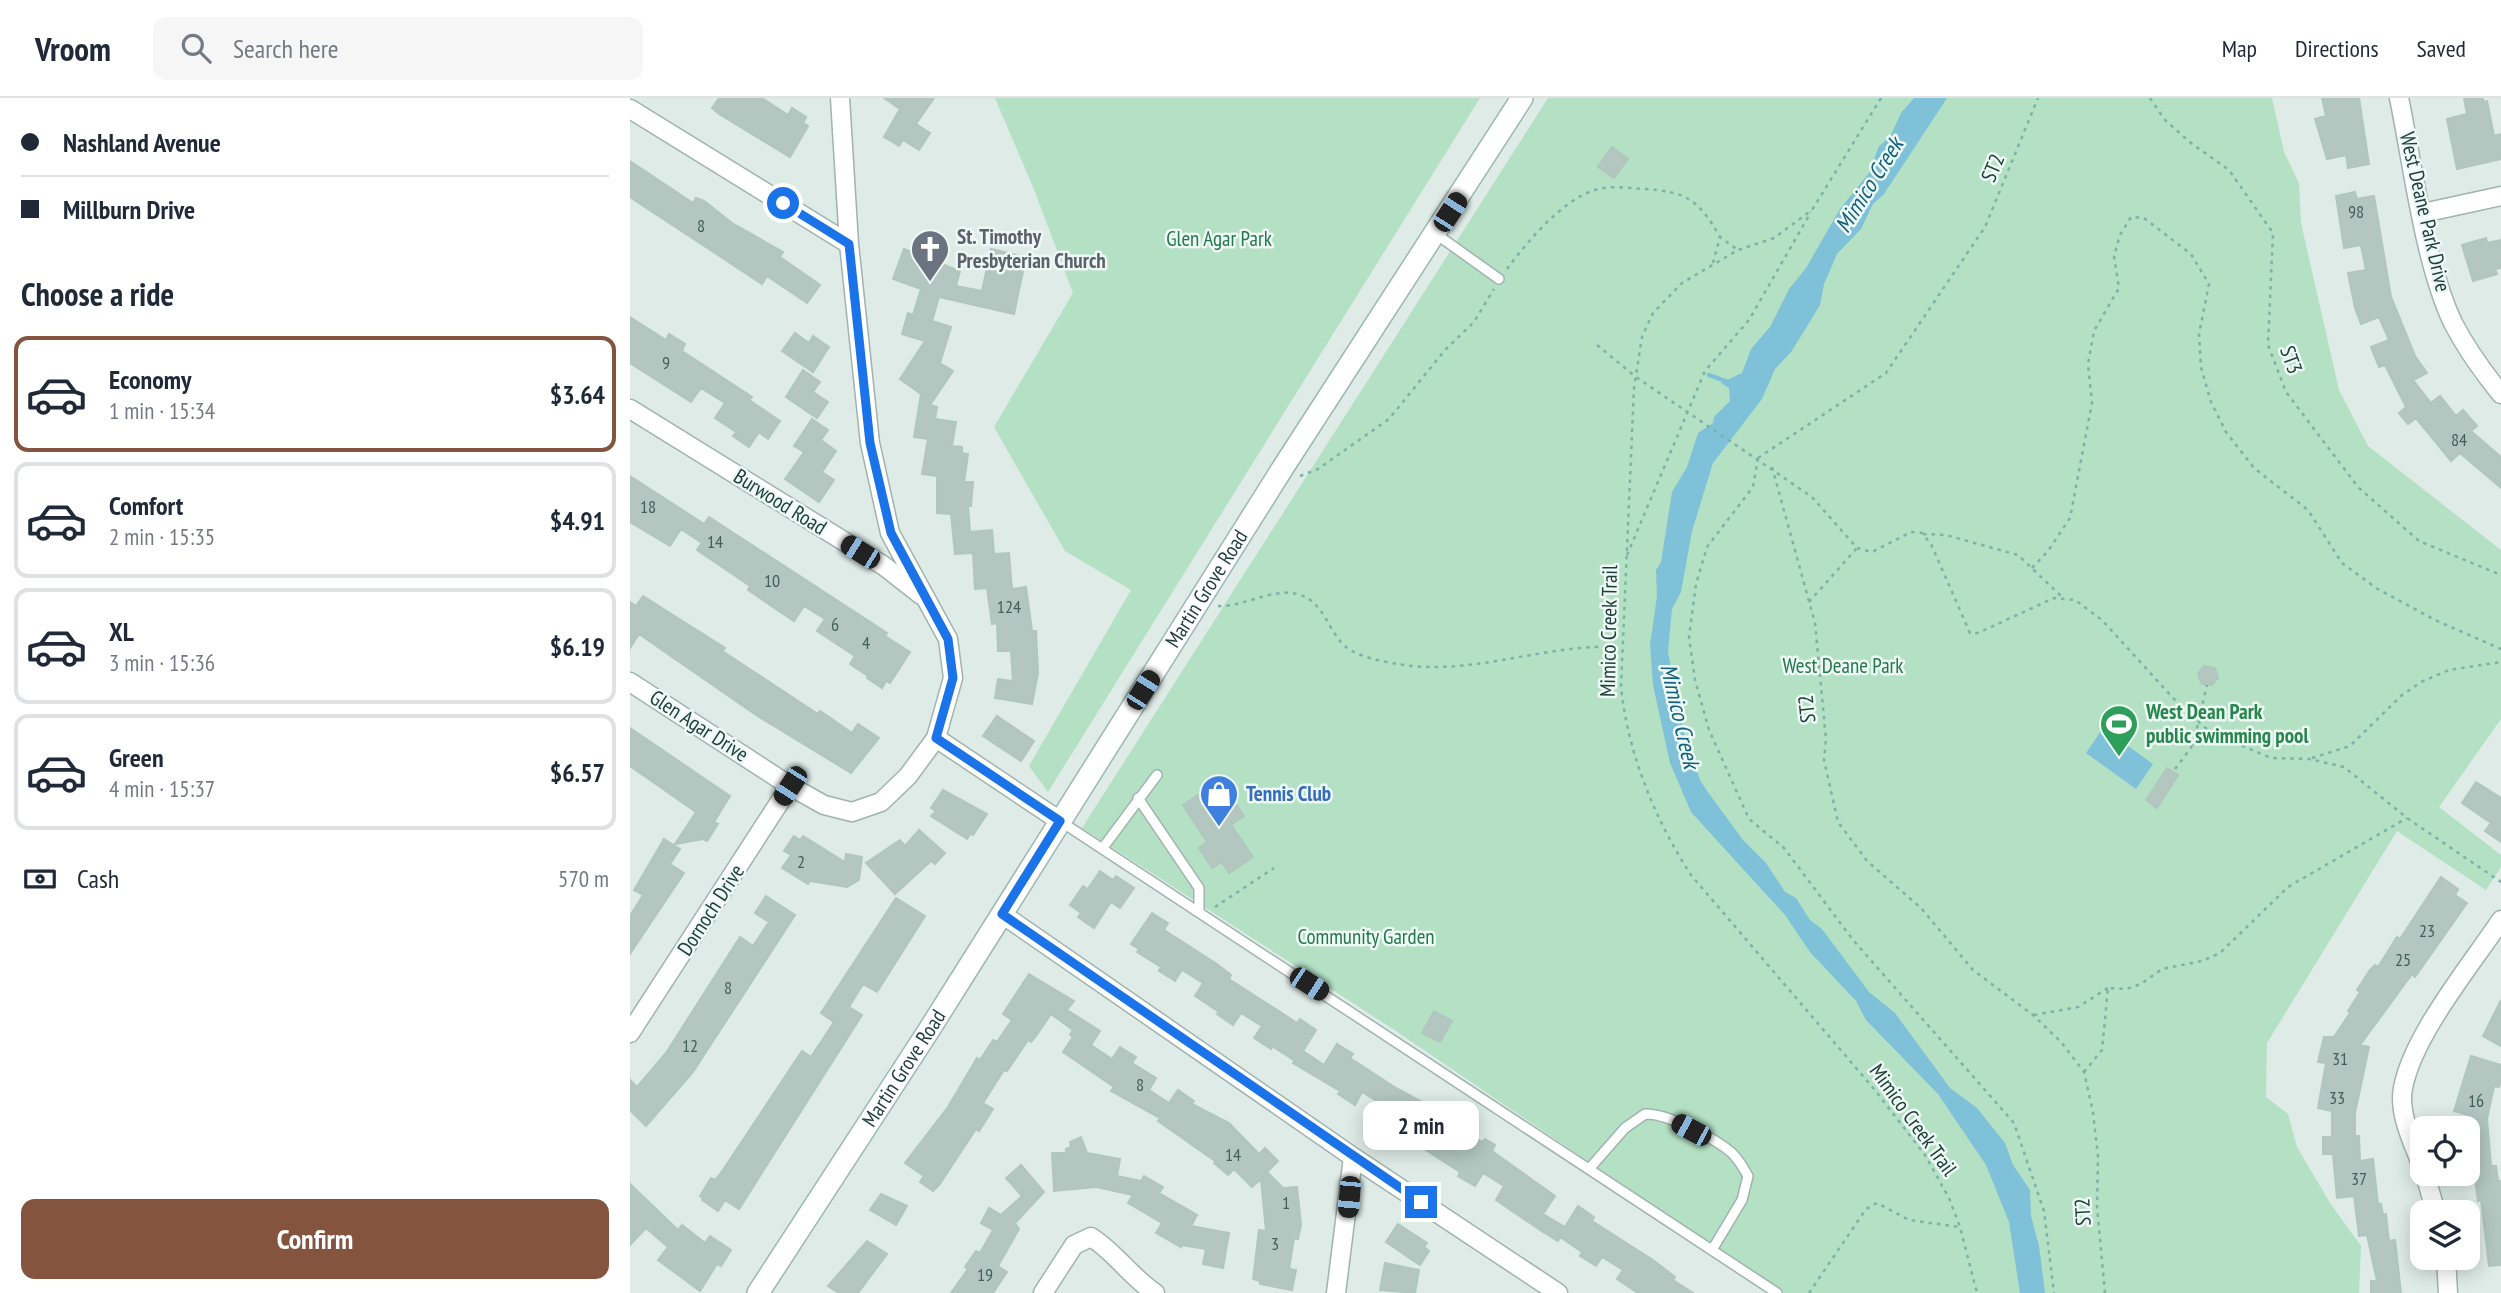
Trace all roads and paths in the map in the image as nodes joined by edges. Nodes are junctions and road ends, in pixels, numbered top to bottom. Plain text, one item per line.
1 (840, 98) edge
2 (1522, 98) edge
3 (1881, 98) edge
4 (2038, 98) edge
5 (2150, 98) edge
6 (2399, 98) edge
7 (630, 108) edge
8 (2501, 196) edge
9 (1812, 210) junction
10 (2423, 213) junction
11 (1436, 234) junction
12 (1720, 237) junction
13 (849, 244) junction
14 (1738, 250) junction
15 (1713, 263) junction
16 (1499, 279) junction
17 (1597, 345) dead end
18 (1636, 377) junction
19 (2501, 394) edge
20 (630, 409) edge
21 (1688, 412) junction
22 (1758, 458) junction
23 (1772, 467) junction
24 (1300, 476) dead end
25 (1923, 534) junction
26 (1857, 548) junction
27 (1626, 558) junction
28 (2032, 568) junction
29 (2501, 575) edge
30 (2062, 598) junction
31 (927, 599) junction
32 (1198, 602) junction
33 (1809, 602) junction
34 (1621, 647) junction
35 (2501, 649) edge
36 (2501, 662) edge
37 (630, 682) edge
38 (2207, 685) dead end
39 (2199, 722) junction
40 (2217, 735) junction
41 (936, 738) junction
42 (2193, 745) junction
43 (2309, 759) junction
44 (2175, 769) dead end
45 (1157, 775) dead end
46 (790, 786) junction
47 (1138, 798) junction
48 (2407, 818) junction
49 (1060, 821) junction
50 (1102, 849) junction
51 (1273, 868) dead end
52 (2501, 882) edge
53 (1002, 914) junction
54 (1201, 914) junction
55 (2501, 920) edge
56 (2108, 988) junction
57 (2032, 1015) junction
58 (630, 1033) edge
59 (2084, 1072) junction
60 (2410, 1136) edge
61 (1353, 1157) junction
62 (1589, 1169) junction
63 (1960, 1227) junction
64 (1712, 1250) junction
65 (2447, 1270) edge
66 (758, 1293) edge
67 (1043, 1293) edge
68 (1155, 1293) edge
69 (1336, 1293) edge
70 (1558, 1293) edge
71 (1777, 1293) edge
72 (1809, 1293) edge
73 (1977, 1293) edge
74 (2054, 1293) edge
75 (2105, 1293) edge
76 (2448, 1293) edge

1 - 13 street
2 - 11 main road, Martin Grove Road
3 - 9 path, Mimico Creek Trail
4 - 22 path, ST2
5 - 29 path, ST3
6 - 10 street, West Deane Park Drive
7 - 13 street
8 - 10 street
9 - 14 path, Mimico Creek Trail
9 - 21 path
10 - 19 street, West Deane Park Drive
11 - 16 lane
11 - 32 main road, Martin Grove Road
12 - 14 path
12 - 15 path
12 - 16 path
13 - 31 street
14 - 15 path, Mimico Creek Trail
15 - 18 path, Mimico Creek Trail
16 - 24 path
17 - 18 path
18 - 21 path
18 - 27 path, Mimico Creek Trail
20 - 31 street, Burwood Road
21 - 22 path
21 - 27 path
22 - 23 path
22 - 74 path
23 - 26 path
23 - 33 path, ST2
25 - 26 path
25 - 28 path
25 - 30 path
26 - 33 path
27 - 34 path, Mimico Creek Trail
28 - 30 path
28 - 35 path
30 - 39 path
31 - 41 street
32 - 34 path
32 - 49 main road, Martin Grove Road
33 - 57 path, ST2
34 - 63 path, Mimico Creek Trail
36 - 43 path
37 - 46 street, Glen Agar Drive
38 - 39 path
39 - 40 path
39 - 42 path
40 - 42 path
40 - 43 path
41 - 46 street, Glen Agar Drive
41 - 49 street
42 - 44 path
43 - 48 path
45 - 47 lane
46 - 58 street, Dornoch Drive
47 - 50 lane
47 - 54 lane
48 - 52 path
48 - 56 path
49 - 50 lane
49 - 53 main road, Martin Grove Road
50 - 54 lane
51 - 54 path
53 - 61 street
53 - 66 main road, Martin Grove Road
54 - 62 lane
55 - 60 street
56 - 57 path
56 - 59 path
57 - 59 path, ST2
59 - 75 path, ST2
61 - 69 street
61 - 70 street
62 - 64 lane
62 - 64 lane
63 - 72 path
63 - 73 path, Mimico Creek Trail
64 - 71 lane
65 - 76 street
67 - 68 street

